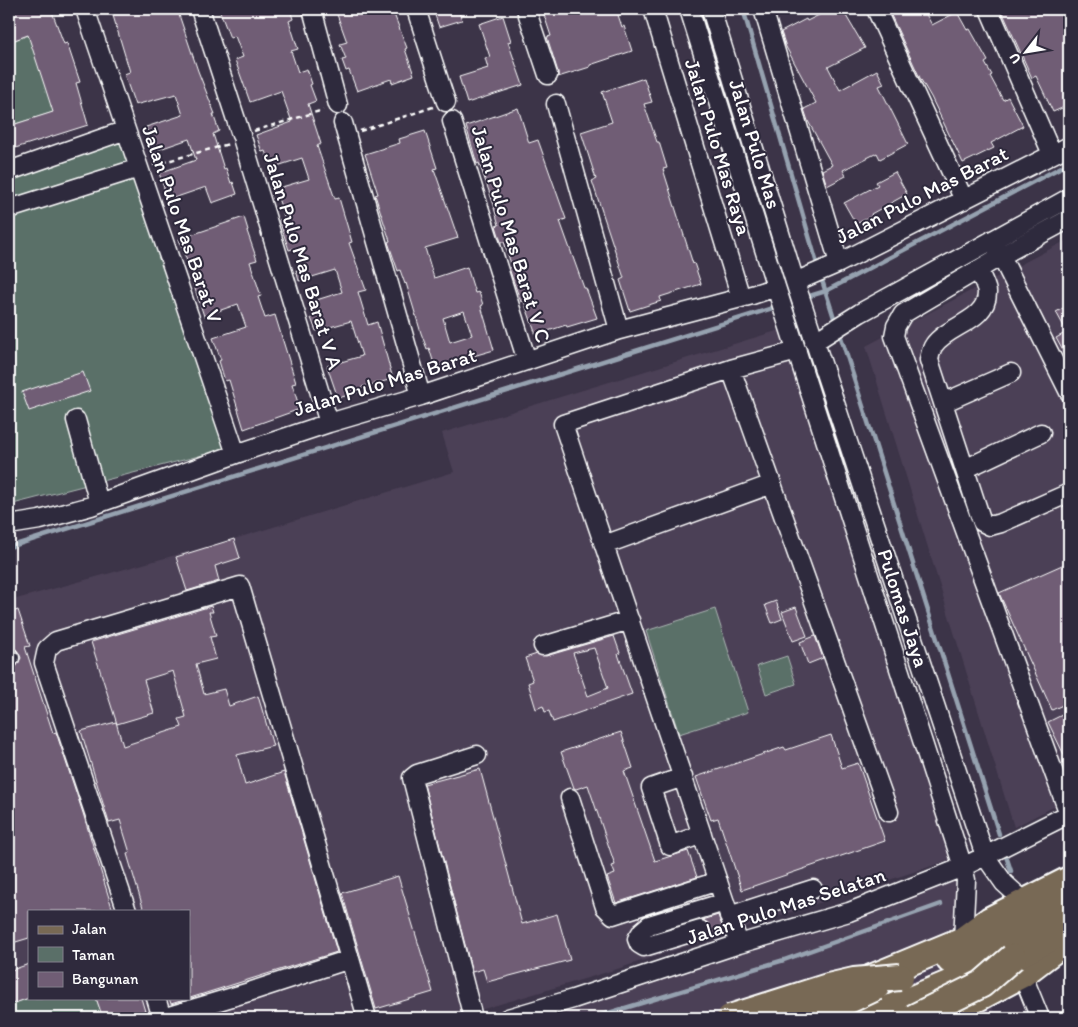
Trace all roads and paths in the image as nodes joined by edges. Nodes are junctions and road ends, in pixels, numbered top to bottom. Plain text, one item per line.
1 (85, 9) edge
2 (200, 9) edge
3 (312, 9) edge
4 (416, 9) edge
5 (526, 9) edge
6 (653, 9) edge
7 (689, 9) edge
8 (711, 9) edge
9 (763, 9) edge
10 (876, 9) edge
11 (989, 9) edge
12 (548, 75) dead end
13 (446, 102) joint
14 (556, 104) dead end
15 (338, 105) joint
16 (452, 121) dead end
17 (345, 129) joint
18 (126, 130) junction
19 (242, 138) junction
20 (1069, 146) edge
21 (1052, 154) junction
22 (139, 168) junction
23 (9, 171) edge
24 (1069, 198) edge
25 (964, 200) junction
26 (9, 209) edge
27 (1069, 219) edge
28 (992, 240) junction
29 (1001, 256) junction
30 (834, 265) junction
31 (978, 270) junction
32 (797, 282) junction
33 (763, 293) junction
34 (619, 330) junction
35 (814, 342) junction
36 (797, 351) junction
37 (527, 361) junction
38 (731, 370) junction
39 (1011, 372) dead end
40 (1068, 386) edge
41 (421, 396) junction
42 (943, 403) junction
43 (76, 420) dead end
44 (329, 423) junction
45 (1041, 433) dead end
46 (236, 454) junction
47 (964, 469) junction
48 (772, 484) junction
49 (1069, 493) edge
50 (99, 503) junction
51 (9, 525) edge
52 (604, 545) junction
53 (630, 620) junction
54 (542, 646) dead end
55 (477, 754) dead end
56 (683, 777) junction
57 (570, 798) dead end
58 (889, 812) dead end
59 (1069, 814) edge
60 (702, 834) junction
61 (988, 861) junction
62 (964, 873) junction
63 (718, 880) junction
64 (1069, 880) edge
65 (813, 889) dead end
66 (1025, 902) junction
67 (1069, 905) edge
68 (727, 909) junction
69 (1069, 909) edge
70 (127, 910) edge
71 (693, 911) junction
72 (1069, 922) edge
73 (1069, 929) edge
74 (700, 930) junction
75 (962, 940) junction
76 (1069, 940) edge
77 (739, 944) junction
78 (711, 954) junction
79 (350, 959) junction
80 (1018, 967) junction
81 (900, 977) junction
82 (157, 1000) edge
83 (845, 1011) edge
84 (162, 1018) edge
85 (367, 1018) edge
86 (473, 1018) edge
87 (508, 1018) edge
88 (730, 1018) edge
89 (762, 1018) edge
90 (787, 1018) edge
91 (802, 1018) edge
92 (889, 1018) edge
93 (913, 1018) edge
94 (944, 1018) edge
95 (1040, 1018) edge

1 - 18 street, Jalan Pulo Mas Barat V
2 - 19 street, Jalan Pulo Mas Barat V A
3 - 15 street
4 - 13 street
5 - 12 street
6 - 33 street, Jalan Pulo Mas Raya
7 - 33 street, Jalan Pulo Mas
8 - 32 street, Jalan Pulo Mas
9 - 30 street
10 - 25 street
11 - 21 street
13 - 17 path
14 - 34 street
15 - 19 path
16 - 37 street, Jalan Pulo Mas Barat V C
17 - 41 street
18 - 22 street, Jalan Pulo Mas Barat V
18 - 23 street
19 - 22 path
19 - 44 street, Jalan Pulo Mas Barat V A
20 - 21 street, Jalan Pulo Mas Barat
21 - 25 street, Jalan Pulo Mas Barat
22 - 26 street
22 - 46 street, Jalan Pulo Mas Barat V
24 - 28 street
25 - 30 street, Jalan Pulo Mas Barat
27 - 29 street
28 - 29 street
28 - 35 street
29 - 31 street
29 - 40 street
30 - 32 street, Jalan Pulo Mas Barat
31 - 42 street
31 - 59 street
32 - 35 street, Pulomas Jaya
33 - 34 street, Jalan Pulo Mas Barat
33 - 36 street, Pulomas Jaya
34 - 37 street, Jalan Pulo Mas Barat
35 - 61 street, Pulomas Jaya
36 - 38 street
36 - 62 street, Pulomas Jaya
37 - 41 street, Jalan Pulo Mas Barat
38 - 48 street
38 - 52 street
39 - 42 street
41 - 44 street, Jalan Pulo Mas Barat
42 - 47 street
43 - 50 street
44 - 46 street, Jalan Pulo Mas Barat
45 - 47 street
46 - 50 street, Jalan Pulo Mas Barat
47 - 49 street
48 - 52 street
48 - 58 street
50 - 51 street, Jalan Pulo Mas Barat
52 - 53 street
53 - 54 street
53 - 56 street
55 - 86 street
56 - 60 street
56 - 60 street
57 - 63 street
59 - 61 street, Jalan Pulo Mas Selatan
60 - 63 street
61 - 62 street, Jalan Pulo Mas Selatan
61 - 66 street, Pulomas Jaya
62 - 75 street, Pulomas Jaya
62 - 77 street, Jalan Pulo Mas Selatan
63 - 68 street
64 - 66 highway
65 - 68 street
66 - 75 highway
67 - 83 street
68 - 71 street
68 - 77 street
69 - 81 highway
70 - 79 street
71 - 74 street
71 - 74 street
72 - 83 street
73 - 80 highway
74 - 78 street
75 - 83 highway
76 - 80 main road
76 - 92 highway
77 - 78 street, Jalan Pulo Mas Selatan
78 - 87 street, Jalan Pulo Mas Selatan
79 - 84 street
79 - 85 street
80 - 83 highway
80 - 93 highway, bridge
80 - 94 main road
80 - 95 street
81 - 88 highway, bridge
81 - 91 highway, bridge
82 - 84 street
83 - 89 highway
83 - 90 street

